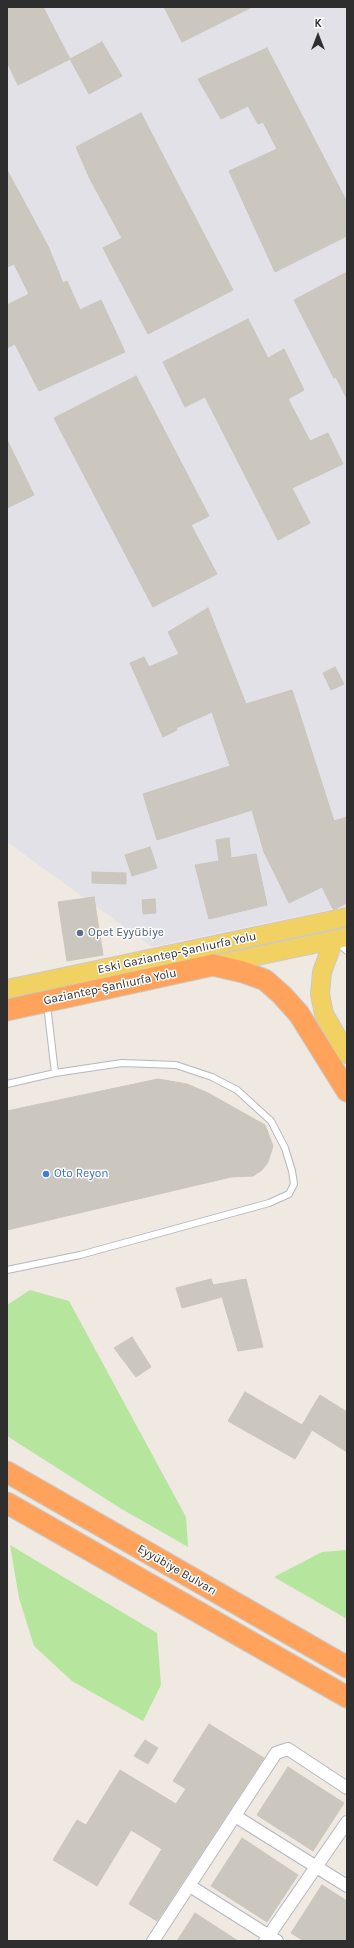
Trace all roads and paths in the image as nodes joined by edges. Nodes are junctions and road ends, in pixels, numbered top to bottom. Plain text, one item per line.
1 (347, 917) edge
2 (343, 943) edge
3 (213, 965) junction
4 (7, 989) edge
5 (46, 1001) junction
6 (7, 1010) edge
7 (347, 1054) edge
8 (55, 1073) junction
9 (7, 1084) edge
10 (347, 1091) edge
11 (7, 1270) edge
12 (7, 1472) edge
13 (7, 1503) edge
14 (347, 1667) edge
15 (347, 1697) edge
16 (347, 1788) edge
17 (235, 1816) junction
18 (347, 1822) edge
19 (317, 1867) junction
20 (190, 1886) junction
21 (347, 1886) edge
22 (270, 1939) edge
23 (154, 1941) edge

1 - 4 main road, Eski Gaziantep-Şanlıurfa Yolu
2 - 3 main road, Eski Gaziantep-Şanlıurfa Yolu
2 - 7 main road
3 - 5 highway, Gaziantep-Şanlıurfa Yolu
3 - 10 highway
5 - 6 highway, Gaziantep-Şanlıurfa Yolu
5 - 8 lane
8 - 9 lane
8 - 11 lane
12 - 14 highway, Eyyübiye Bulvarı
13 - 15 highway
16 - 17 street
17 - 19 street
17 - 20 street
18 - 19 street
19 - 21 street
19 - 22 street
20 - 22 street
20 - 23 street

